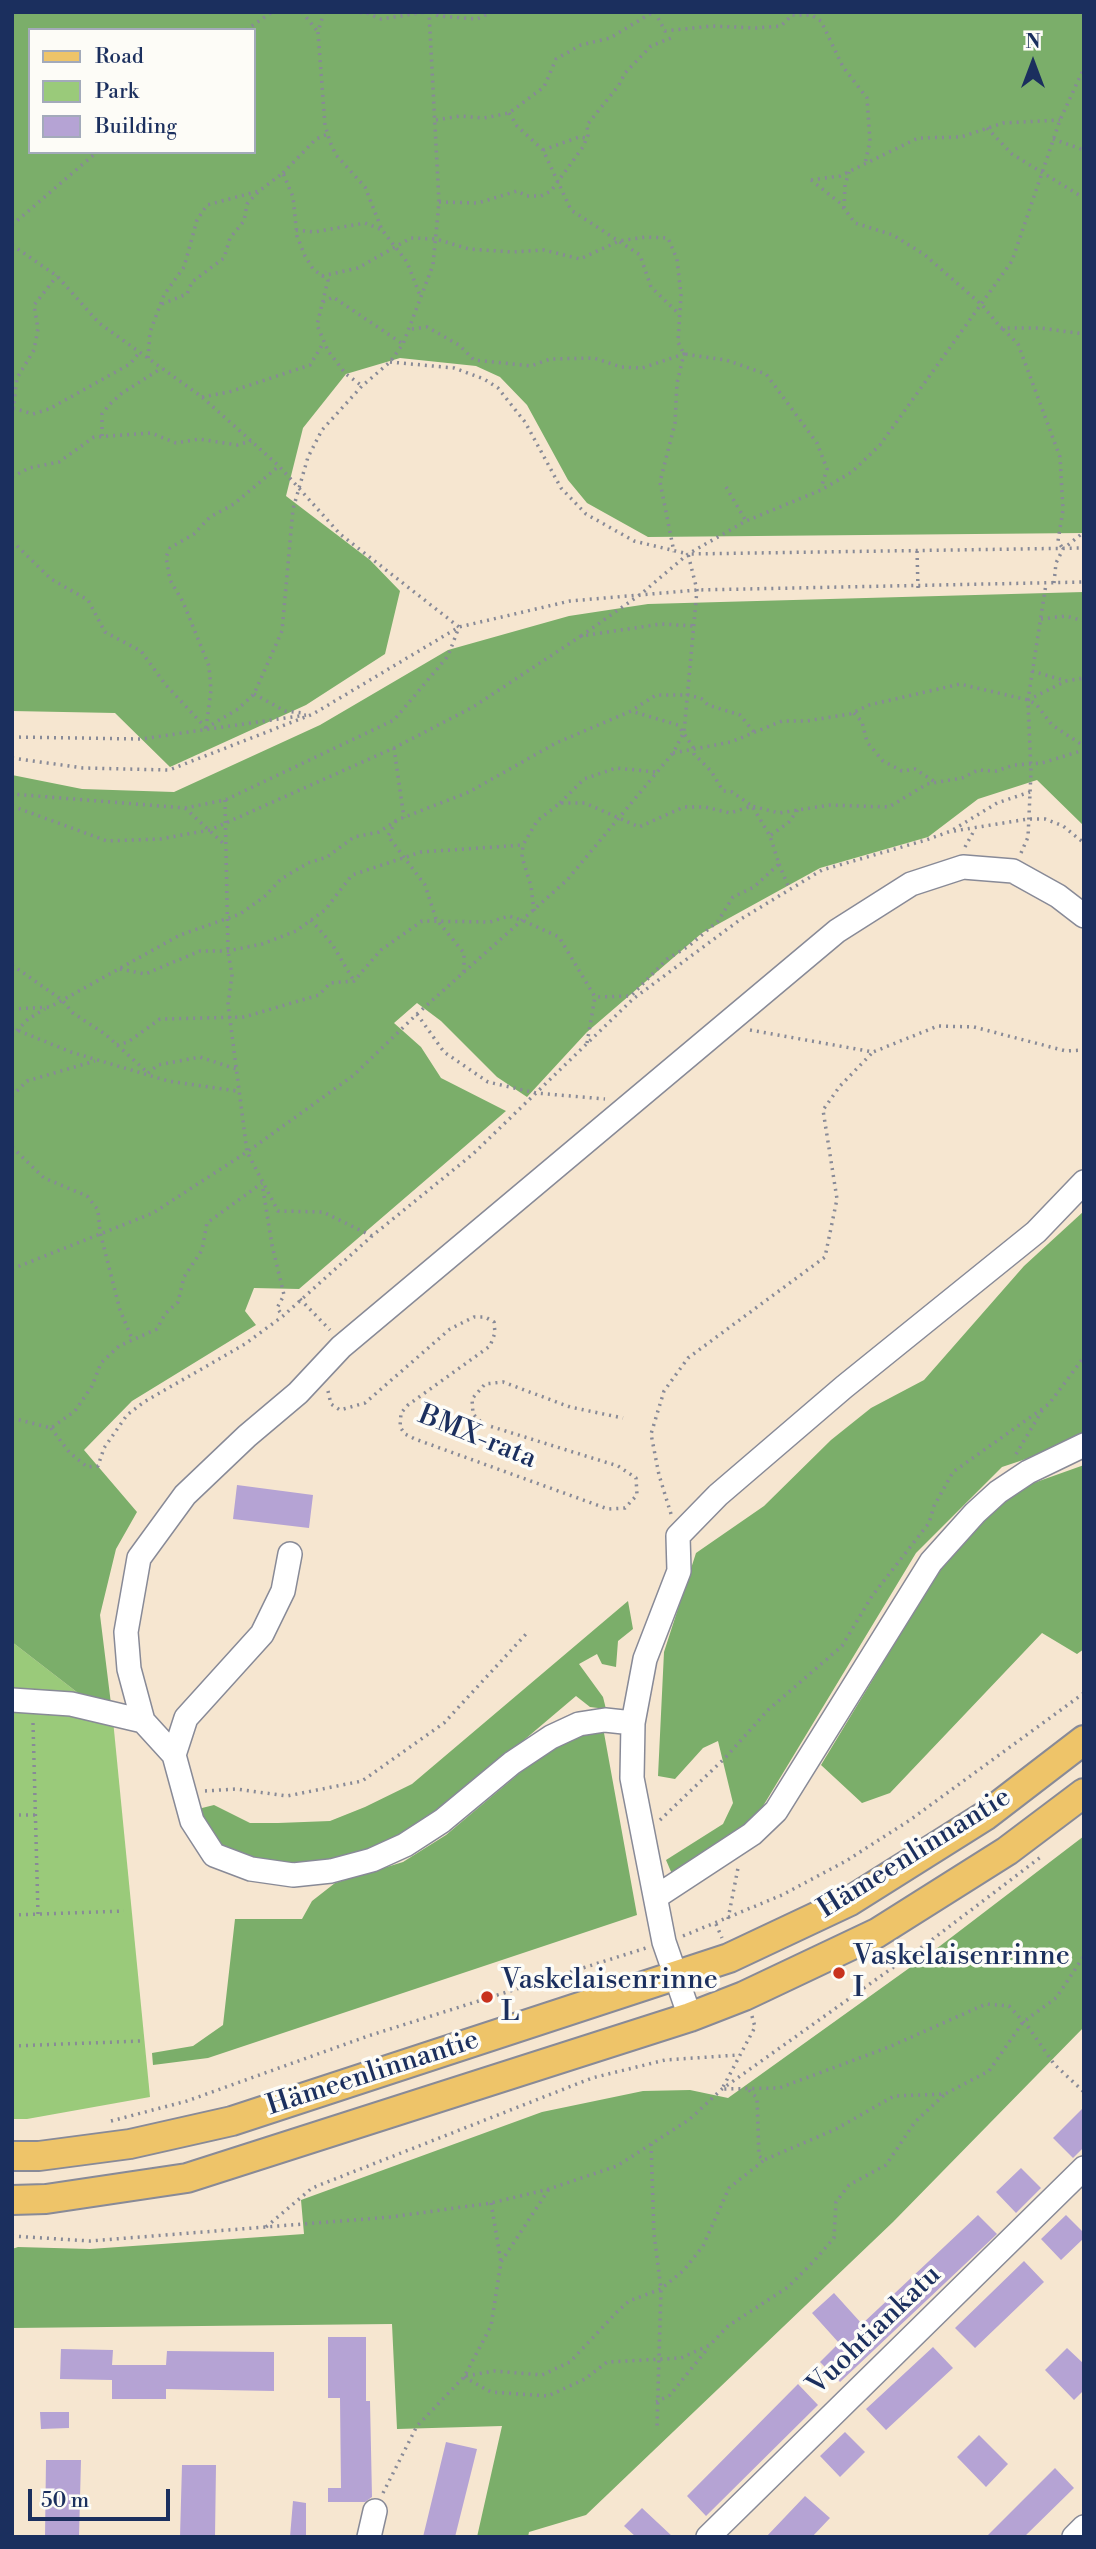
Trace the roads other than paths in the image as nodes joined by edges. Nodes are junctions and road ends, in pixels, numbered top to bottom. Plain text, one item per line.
1 (1084, 916) edge
2 (1084, 1182) edge
3 (1084, 1446) edge
4 (290, 1554) dead end
5 (23, 1700) edge
6 (143, 1721) junction
7 (633, 1723) junction
8 (1084, 1740) edge
9 (174, 1755) junction
10 (1084, 1793) edge
11 (656, 1897) junction
12 (673, 1976) junction
13 (690, 2017) junction
14 (12, 2156) edge
15 (1084, 2168) edge
16 (12, 2200) edge
17 (374, 2511) road end
18 (1084, 2527) edge
19 (369, 2537) edge
20 (708, 2537) edge
21 (1074, 2537) edge

1 - 6 street
2 - 7 street
3 - 11 street
4 - 9 street
5 - 6 street
6 - 9 street
7 - 9 street
7 - 11 street
8 - 12 main road, Hämeenlinnantie
10 - 13 main road, Hämeenlinnantie
11 - 12 street
12 - 13 street
12 - 14 main road, Hämeenlinnantie
13 - 16 main road, Hämeenlinnantie
15 - 20 street, Vuohtiankatu
17 - 19 street
18 - 21 street

